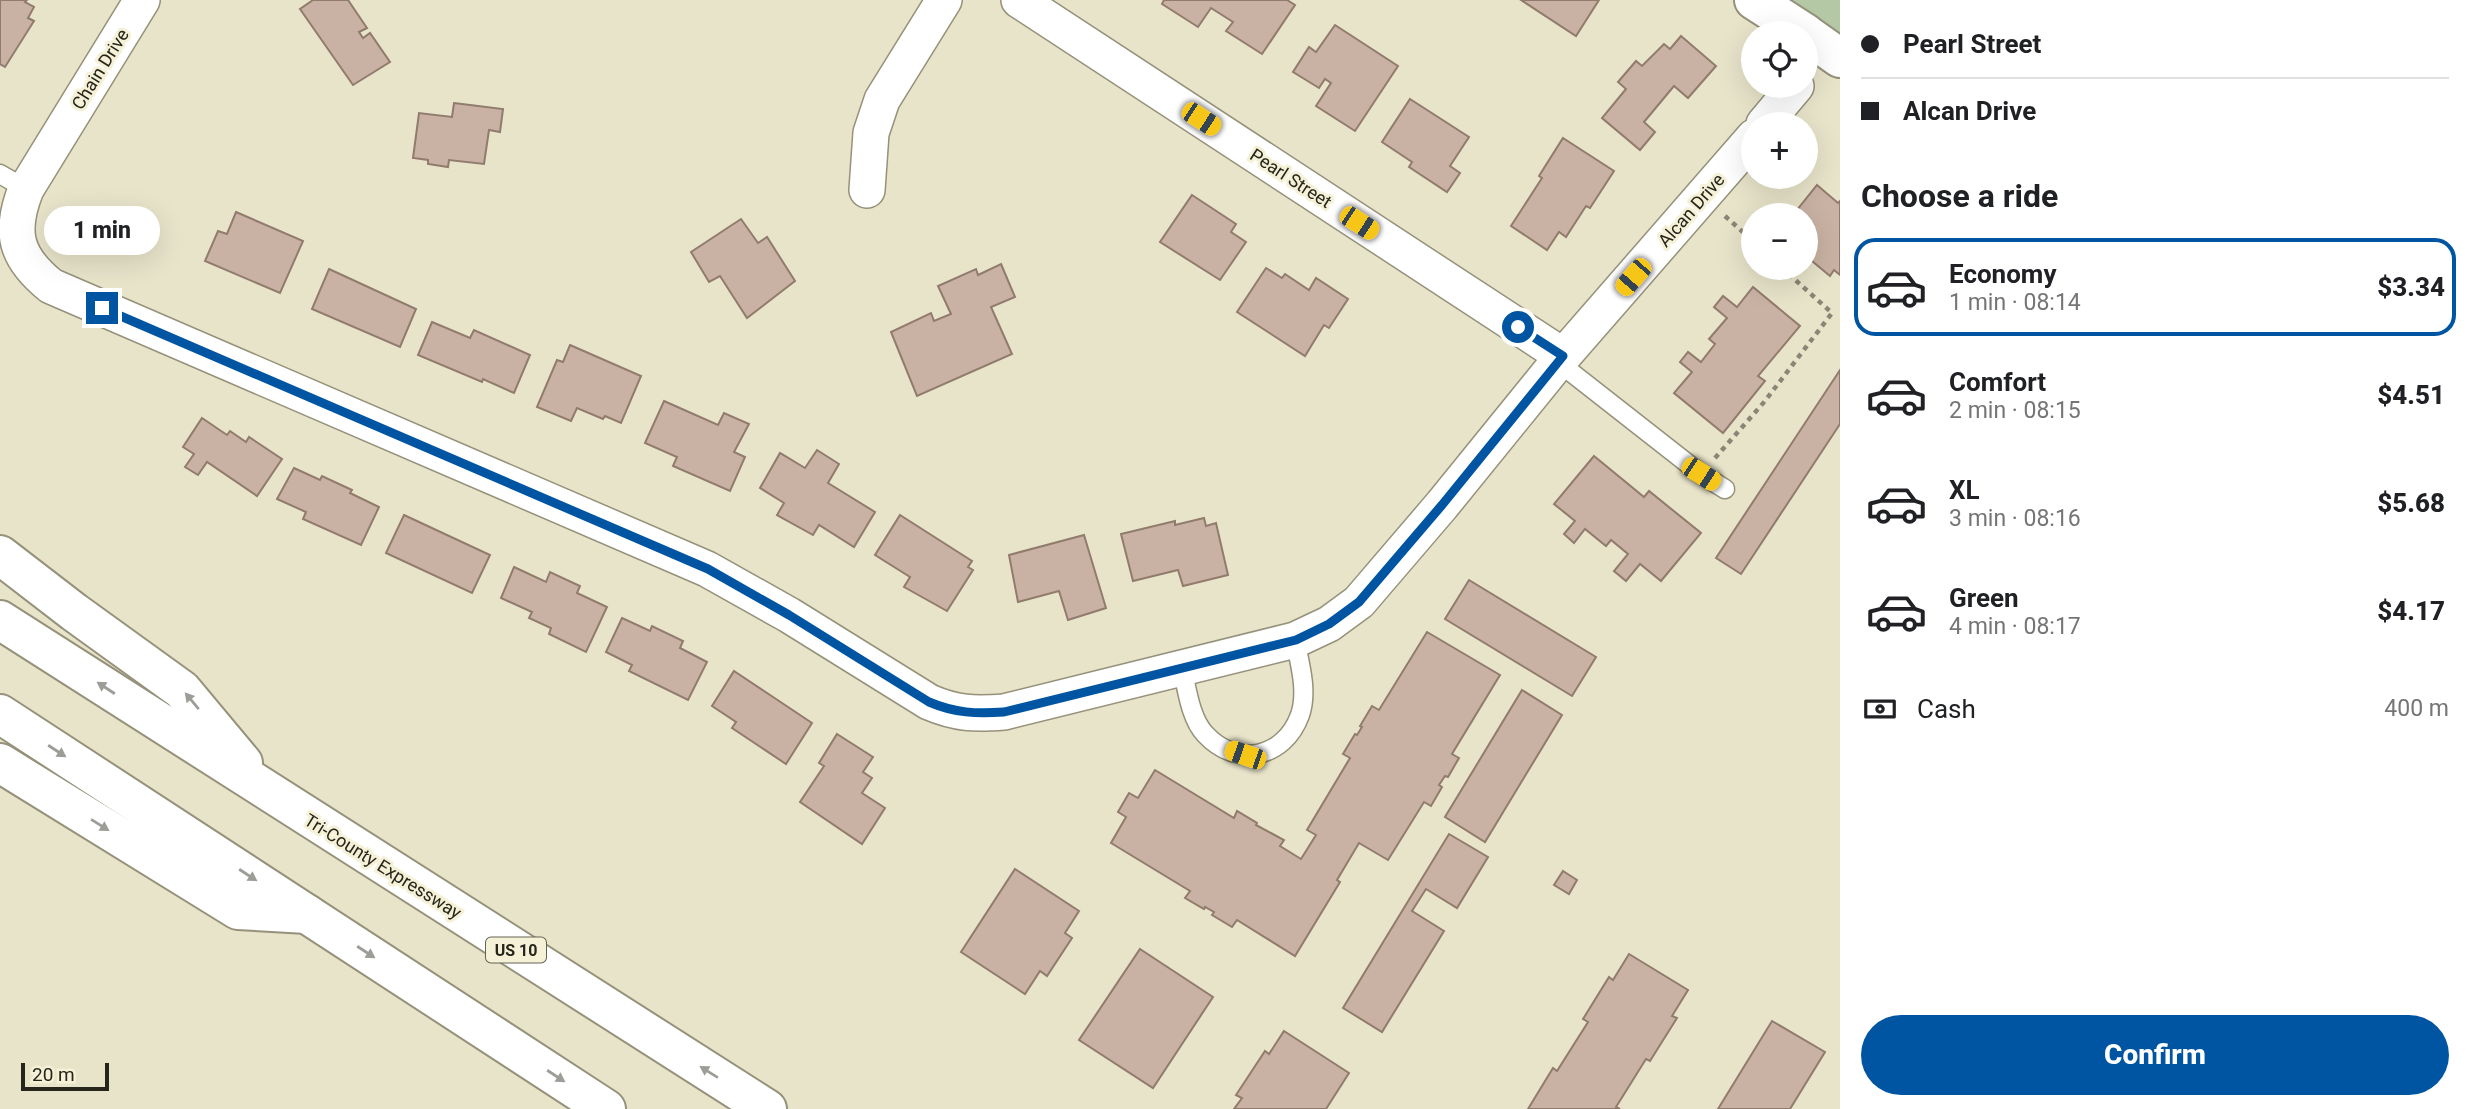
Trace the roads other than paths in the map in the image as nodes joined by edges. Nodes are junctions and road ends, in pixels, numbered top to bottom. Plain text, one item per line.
1 (142, 0) edge
2 (944, 0) edge
3 (1019, 0) edge
4 (1754, 0) edge
5 (1780, 21) edge
6 (1786, 98) edge
7 (1774, 112) edge
8 (57, 137) joint
9 (1741, 152) edge
10 (13, 181) edge
11 (867, 190) dead end
12 (1561, 359) junction
13 (1725, 489) dead end
14 (0, 555) edge
15 (0, 620) edge
16 (1296, 640) junction
17 (1182, 668) junction
18 (0, 713) edge
19 (0, 763) edge
20 (266, 792) junction
21 (309, 914) junction
22 (606, 1109) edge
23 (766, 1109) edge

1 - 8 street, Chain Drive
2 - 11 street
3 - 12 street, Pearl Street
4 - 5 main road
6 - 7 street
8 - 10 street, Alcan Drive
9 - 12 street, Alcan Drive
10 - 17 street, Alcan Drive
12 - 13 lane
12 - 16 street, Alcan Drive
20 -> 14 main road
20 -> 15 main road, Tri-County Expressway / US 10
16 - 17 street, Alcan Drive
16 - 17 lane
18 -> 21 main road
19 -> 21 main road
23 -> 20 main road, Tri-County Expressway / US 10
21 -> 22 main road

